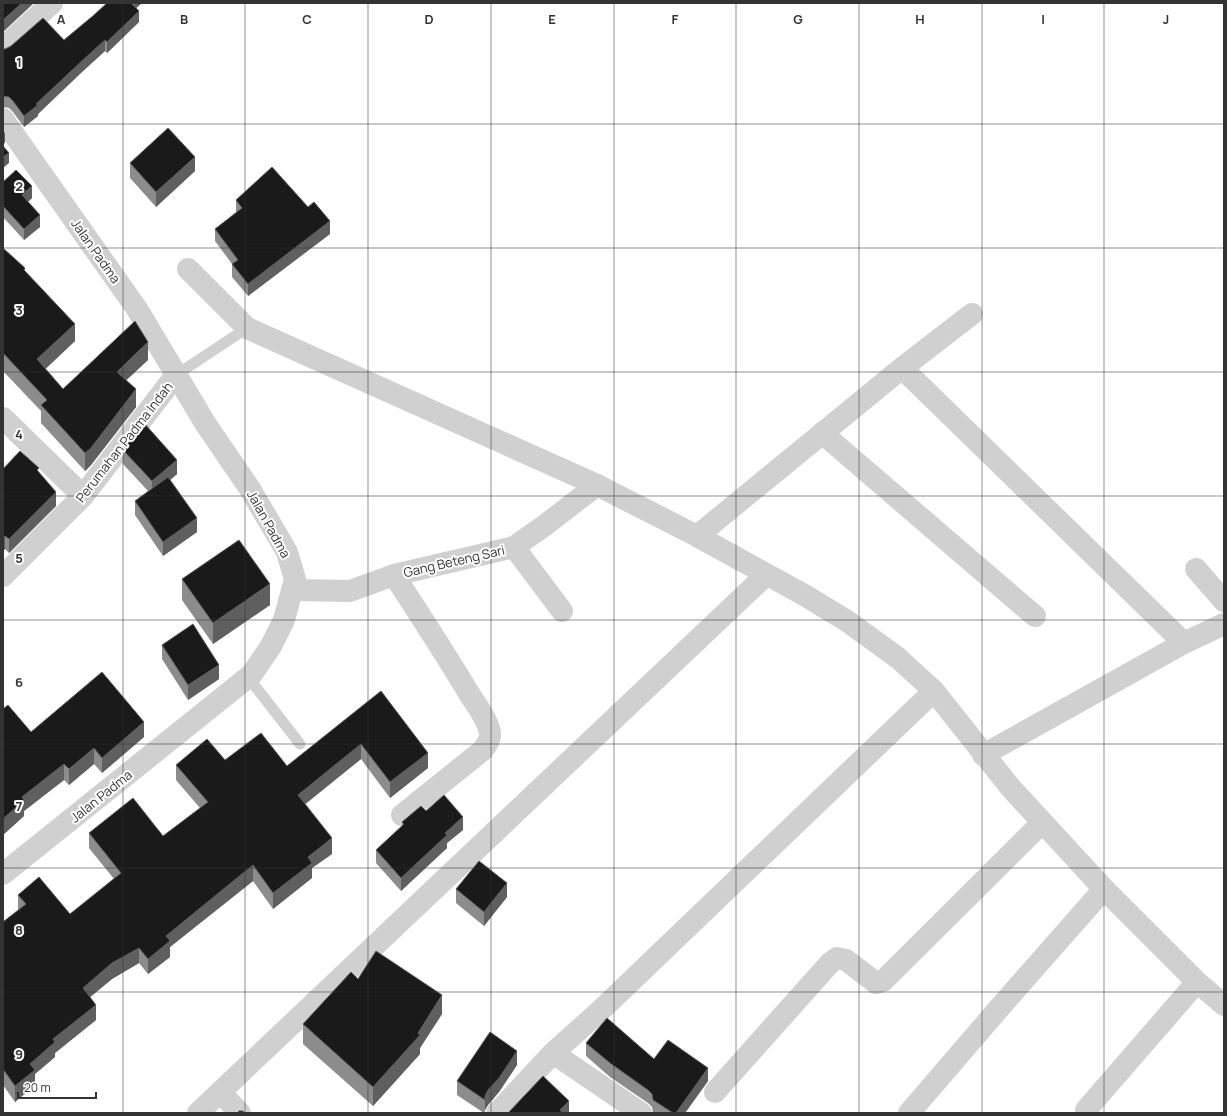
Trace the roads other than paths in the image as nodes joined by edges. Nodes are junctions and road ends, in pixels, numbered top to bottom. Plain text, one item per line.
1 (52, 3) edge
2 (3, 48) edge
3 (3, 119) edge
4 (188, 269) dead end
5 (972, 314) dead end
6 (247, 328) junction
7 (902, 368) junction
8 (176, 375) junction
9 (3, 418) edge
10 (822, 433) junction
11 (597, 485) junction
12 (83, 496) junction
13 (697, 536) junction
14 (514, 547) junction
15 (1196, 569) dead end
16 (5, 571) edge
17 (394, 575) junction
18 (766, 575) junction
19 (292, 590) junction
20 (1224, 601) edge
21 (562, 611) dead end
22 (1035, 616) dead end
23 (1224, 624) edge
24 (1184, 643) junction
25 (248, 677) junction
26 (934, 691) junction
27 (300, 744) dead end
28 (984, 755) junction
29 (402, 815) dead end
30 (1042, 823) junction
31 (3, 874) edge
32 (1104, 889) junction
33 (1197, 982) junction
34 (1224, 1005) edge
35 (553, 1053) junction
36 (220, 1092) junction
37 (715, 1092) dead end
38 (1086, 1110) dead end
39 (198, 1113) edge
40 (240, 1113) edge
41 (497, 1113) edge
42 (641, 1113) edge
43 (909, 1113) edge

1 - 2 street
3 - 8 street, Jalan Padma
4 - 6 street
5 - 7 street
6 - 8 lane
6 - 11 street
7 - 10 street
7 - 24 street
8 - 12 street, Perumahan Padma Indah
8 - 19 street, Jalan Padma
9 - 12 street
10 - 13 street
10 - 22 street
11 - 13 street
11 - 14 street, Gang Beteng Sari
12 - 16 street, Perumahan Padma Indah
13 - 18 street
14 - 17 street, Gang Beteng Sari
14 - 21 street
15 - 20 street
17 - 19 street, Gang Beteng Sari
17 - 29 street
18 - 26 street
18 - 36 street
19 - 25 street, Jalan Padma
23 - 24 street
24 - 28 street
25 - 27 lane
25 - 31 street, Jalan Padma
26 - 28 street
26 - 35 street
28 - 30 street
30 - 32 street
30 - 37 street
32 - 33 street
32 - 43 street
33 - 34 street
33 - 38 street
35 - 41 street
35 - 42 street
36 - 39 street
36 - 40 street

